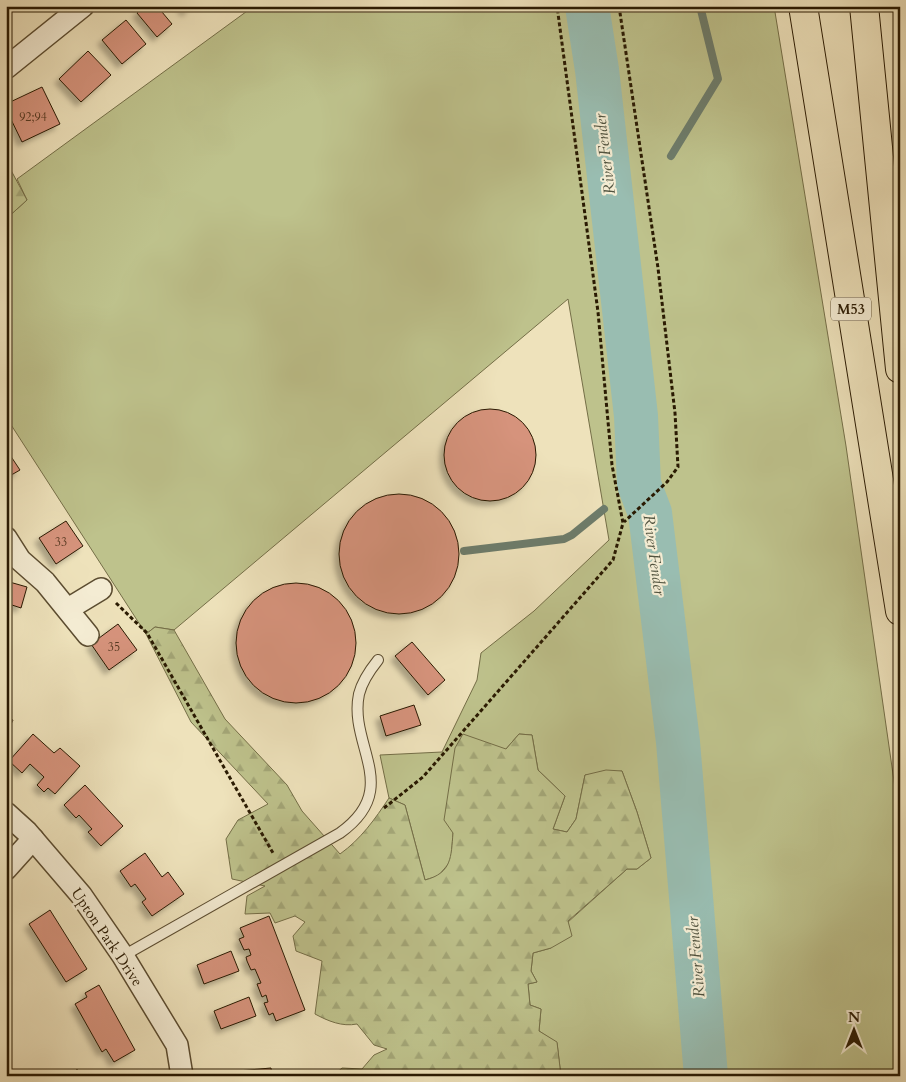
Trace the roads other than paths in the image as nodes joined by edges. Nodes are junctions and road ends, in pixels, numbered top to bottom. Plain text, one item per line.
1 (83, 6) edge
2 (803, 6) edge
3 (864, 6) edge
4 (6, 68) edge
5 (900, 369) edge
6 (6, 538) edge
7 (101, 589) road end
8 (68, 609) junction
9 (900, 611) edge
10 (88, 635) dead end
11 (378, 660) dead end
12 (6, 813) edge
13 (33, 839) junction
14 (6, 869) edge
15 (123, 956) junction
16 (182, 1076) edge

1 - 4 street
2 - 9 highway, M53
3 - 5 highway, M53
6 - 8 street
7 - 8 street
8 - 10 street
11 - 15 lane
12 - 13 street, Upton Park Drive
13 - 14 street
13 - 15 street, Upton Park Drive
15 - 16 street, Upton Park Drive

